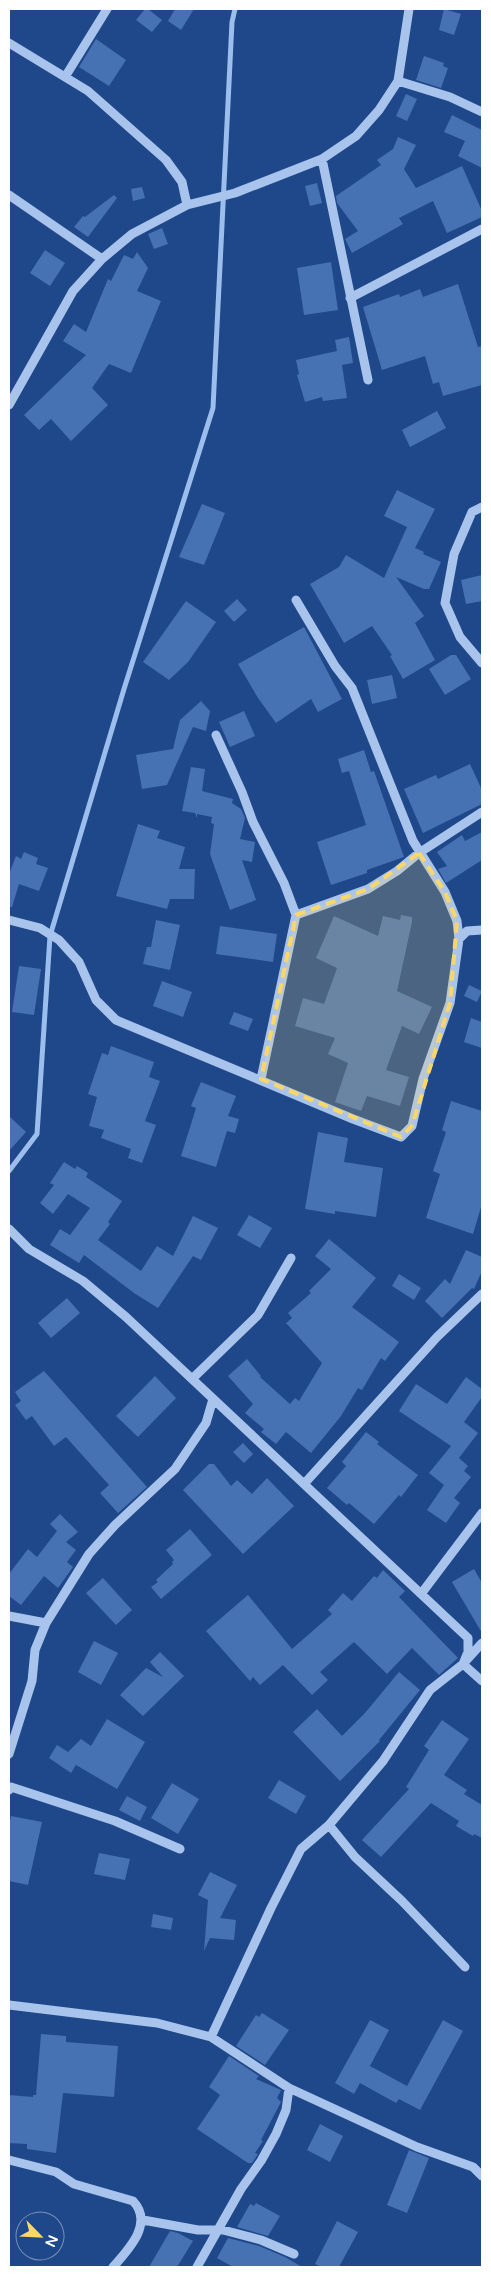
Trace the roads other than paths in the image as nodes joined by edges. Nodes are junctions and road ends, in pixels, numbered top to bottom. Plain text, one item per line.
1 (107, 9) edge
2 (409, 9) edge
3 (9, 43) edge
4 (65, 77) junction
5 (398, 81) junction
6 (482, 112) edge
7 (322, 159) junction
8 (9, 195) edge
9 (187, 205) junction
10 (482, 229) edge
11 (102, 259) junction
12 (350, 298) junction
13 (368, 380) dead end
14 (9, 405) edge
15 (482, 507) edge
16 (296, 600) dead end
17 (482, 663) edge
18 (216, 735) dead end
19 (482, 812) edge
20 (419, 853) junction
21 (296, 915) junction
22 (9, 920) edge
23 (482, 930) edge
24 (459, 939) junction
25 (261, 1079) junction
26 (9, 1229) edge
27 (291, 1258) dead end
28 (482, 1294) edge
29 (192, 1378) junction
30 (213, 1399) junction
31 (304, 1484) junction
32 (482, 1512) edge
33 (421, 1594) junction
34 (9, 1616) edge
35 (46, 1623) junction
36 (482, 1643) edge
37 (463, 1664) junction
38 (482, 1681) edge
39 (9, 1754) edge
40 (9, 1790) edge
41 (329, 1825) junction
42 (180, 1849) dead end
43 (465, 1967) dead end
44 (9, 2005) edge
45 (211, 2037) junction
46 (289, 2088) junction
47 (9, 2160) edge
48 (482, 2176) edge
49 (142, 2220) junction
50 (218, 2230) junction
51 (294, 2254) dead end
52 (113, 2267) edge
53 (196, 2267) edge

1 - 4 street
2 - 5 street
3 - 4 street
4 - 9 street
5 - 6 street
5 - 7 street
7 - 9 street
7 - 12 street
8 - 11 street
9 - 11 street
10 - 12 street
11 - 14 street
12 - 13 street
15 - 17 street
16 - 20 street
18 - 21 street
19 - 20 street
20 - 21 street
20 - 24 street
21 - 25 street
22 - 25 street
23 - 24 street
24 - 25 street
26 - 29 street
27 - 29 street
28 - 31 street
29 - 30 street
30 - 31 street
30 - 35 street
31 - 33 street
32 - 33 street
33 - 37 street
34 - 35 street
35 - 39 street
36 - 37 street
37 - 38 street
37 - 41 street
40 - 42 street
41 - 43 street
41 - 45 street
44 - 45 street
45 - 46 street
46 - 48 street
46 - 50 street
47 - 49 street
49 - 50 street
49 - 52 street
50 - 51 street
50 - 53 street

